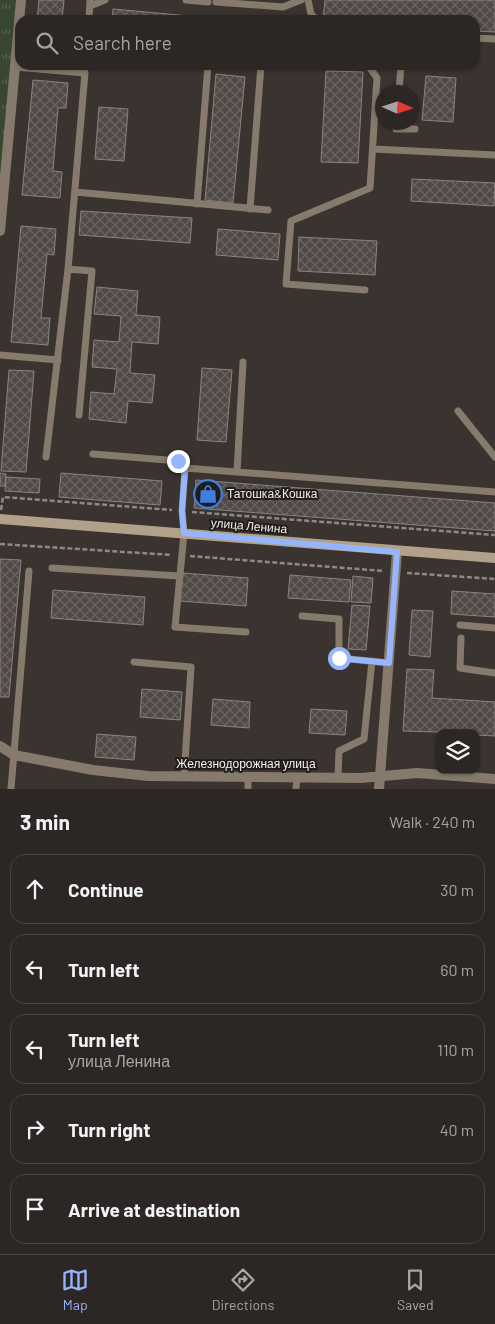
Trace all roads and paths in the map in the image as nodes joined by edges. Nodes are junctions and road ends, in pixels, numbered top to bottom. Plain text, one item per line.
1 (21, 0) edge
2 (105, 0) edge
3 (186, 0) edge
4 (301, 0) edge
5 (308, 0) edge
6 (90, 3) edge
7 (20, 15) edge
8 (312, 15) edge
9 (480, 38) edge
10 (495, 39) edge
11 (15, 67) edge
12 (50, 70) edge
13 (85, 70) edge
14 (208, 70) edge
15 (261, 70) edge
16 (371, 70) edge
17 (401, 70) edge
18 (85, 73) junction
19 (400, 85) edge
20 (373, 149) junction
21 (495, 155) edge
22 (75, 192) junction
23 (197, 204) junction
24 (250, 209) junction
25 (268, 210) dead end
26 (0, 231) edge
27 (68, 269) junction
28 (365, 290) dead end
29 (0, 355) edge
30 (58, 360) junction
31 (243, 362) dead end
32 (458, 411) dead end
33 (79, 415) dead end
34 (93, 454) dead end
35 (46, 456) dead end
36 (495, 457) edge
37 (185, 468) junction
38 (237, 472) junction
39 (495, 492) edge
40 (1, 497) edge
41 (182, 511) junction
42 (0, 519) edge
43 (184, 533) junction
44 (495, 535) edge
45 (0, 544) edge
46 (397, 552) junction
47 (181, 556) junction
48 (495, 558) edge
49 (52, 568) dead end
50 (29, 571) dead end
51 (396, 572) junction
52 (179, 576) junction
53 (495, 579) edge
54 (302, 616) dead end
55 (460, 625) dead end
56 (495, 628) edge
57 (246, 632) dead end
58 (461, 638) dead end
59 (372, 661) junction
60 (134, 662) dead end
61 (389, 663) junction
62 (495, 673) edge
63 (0, 746) edge
64 (14, 755) junction
65 (380, 775) junction
66 (184, 777) junction
67 (248, 777) junction
68 (297, 777) junction
69 (338, 777) junction
70 (495, 779) edge
71 (11, 789) edge
72 (248, 789) edge
73 (296, 789) edge
74 (379, 789) edge

1 - 7 street
2 - 6 lane
3 - 4 lane
5 - 8 lane
9 - 10 lane
11 - 26 street
12 - 18 lane
13 - 18 lane
14 - 23 lane
15 - 24 lane
16 - 20 lane
17 - 19 lane
18 - 22 lane
20 - 21 lane
20 - 28 lane
22 - 23 lane
22 - 27 lane
23 - 24 lane
24 - 25 lane
27 - 30 lane
27 - 33 lane
29 - 30 lane
30 - 35 lane
31 - 38 lane
32 - 36 lane
34 - 37 lane
37 - 38 lane
37 - 41 lane
38 - 39 lane
40 - 41 path
40 - 42 path
41 - 43 lane
41 - 44 path
42 - 43 street, улица Ленина
43 - 46 street, улица Ленина
43 - 47 lane
45 - 47 path
46 - 48 street, улица Ленина
46 - 51 street
47 - 51 path
47 - 52 lane
49 - 52 lane
50 - 64 lane
51 - 53 path
51 - 61 street
52 - 57 lane
54 - 59 lane
55 - 56 lane
58 - 62 lane
59 - 61 lane
59 - 69 lane
60 - 66 lane
61 - 65 street
63 - 64 street, Железнодорожная улица
64 - 66 street, Железнодорожная улица
64 - 71 lane
65 - 69 street, Железнодорожная улица
65 - 70 street, Железнодорожная улица
65 - 74 street
66 - 67 street, Железнодорожная улица
67 - 68 street, Железнодорожная улица
67 - 72 lane
68 - 69 street, Железнодорожная улица
68 - 73 lane

